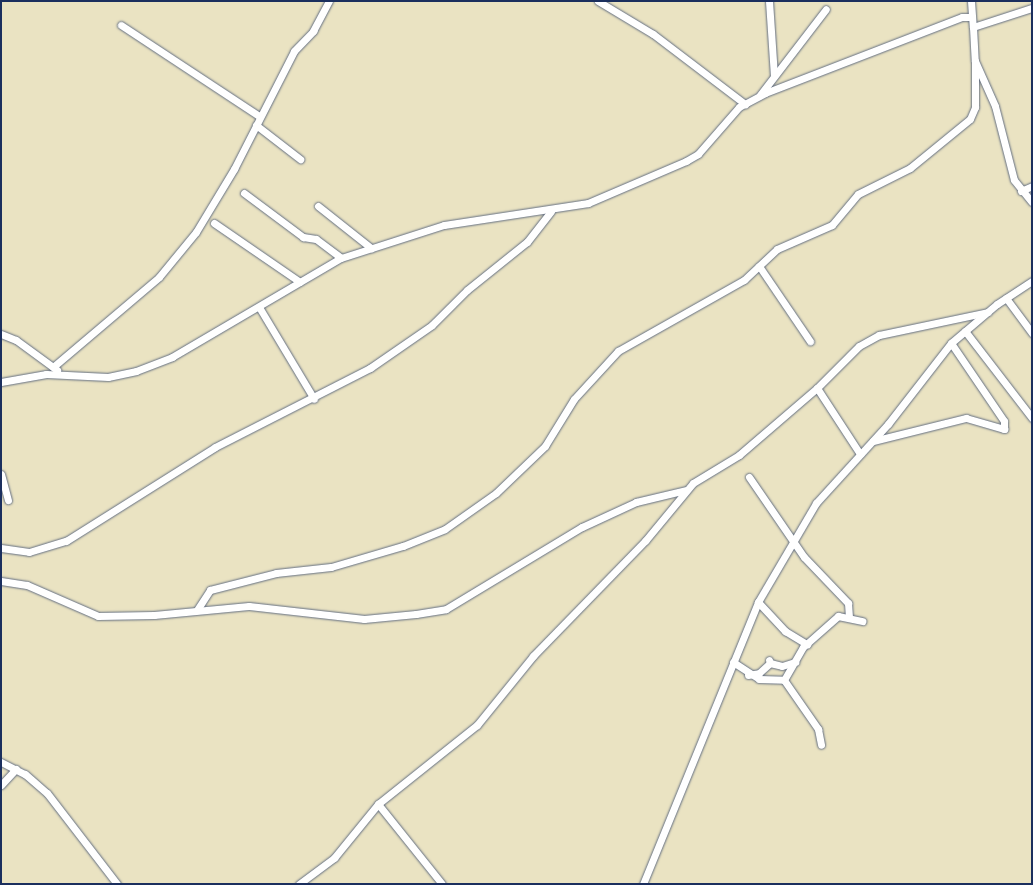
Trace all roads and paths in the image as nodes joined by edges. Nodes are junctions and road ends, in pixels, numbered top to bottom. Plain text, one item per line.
1 (329, 1) edge
2 (598, 1) edge
3 (769, 1) edge
4 (971, 1) edge
5 (1032, 8) edge
6 (826, 9) dead end
7 (972, 16) junction
8 (121, 25) dead end
9 (973, 27) junction
10 (975, 60) junction
11 (774, 76) junction
12 (759, 96) junction
13 (745, 104) junction
14 (259, 116) junction
15 (256, 125) junction
16 (300, 159) dead end
17 (1032, 186) edge
18 (1021, 191) junction
19 (244, 193) dead end
20 (1032, 202) edge
21 (318, 206) dead end
22 (551, 211) junction
23 (214, 223) dead end
24 (371, 248) junction
25 (341, 258) junction
26 (759, 266) junction
27 (1032, 281) edge
28 (300, 282) junction
29 (1006, 298) junction
30 (259, 307) junction
31 (988, 312) junction
32 (965, 331) junction
33 (1032, 333) edge
34 (1, 334) edge
35 (810, 341) dead end
36 (951, 343) junction
37 (53, 366) junction
38 (63, 375) junction
39 (1, 382) edge
40 (817, 388) junction
41 (314, 400) junction
42 (1032, 418) edge
43 (872, 441) junction
44 (860, 454) junction
45 (1, 474) edge
46 (749, 478) dead end
47 (686, 490) junction
48 (8, 500) dead end
49 (794, 538) junction
50 (1, 548) edge
51 (1, 581) edge
52 (758, 602) junction
53 (196, 610) junction
54 (849, 617) junction
55 (862, 621) dead end
56 (807, 644) junction
57 (732, 662) junction
58 (795, 662) junction
59 (748, 675) junction
60 (784, 680) junction
61 (821, 746) dead end
62 (1, 762) edge
63 (16, 769) junction
64 (1, 785) edge
65 (378, 804) junction
66 (117, 884) edge
67 (300, 884) edge
68 (442, 884) edge
69 (643, 884) edge

1 - 14 street
2 - 13 street
3 - 11 street
4 - 7 street
5 - 9 street
6 - 11 street
7 - 9 street
7 - 12 street
8 - 14 street
9 - 10 street
10 - 18 street
10 - 26 street
11 - 12 street
12 - 13 street
13 - 22 street
14 - 15 street
15 - 16 street
15 - 37 street
17 - 18 street
18 - 20 street
19 - 25 street
21 - 24 street
22 - 24 street
22 - 41 street
23 - 28 street
24 - 25 street
25 - 28 street
26 - 35 street
26 - 53 street
27 - 29 street
28 - 30 street
29 - 31 street
29 - 33 street
30 - 38 street
30 - 41 street
31 - 32 street
31 - 40 street
32 - 36 street
32 - 42 street
34 - 37 street
36 - 43 street
36 - 43 street
37 - 38 street
38 - 39 street
40 - 44 street
40 - 47 street
41 - 50 street
43 - 44 street
44 - 49 street
45 - 48 street
46 - 49 street
47 - 53 street
47 - 65 street
49 - 52 street
49 - 54 street
51 - 53 street
52 - 56 street
52 - 57 street
54 - 55 street
54 - 56 street
56 - 58 street
57 - 59 street
57 - 69 street
58 - 59 street
58 - 60 street
59 - 60 street
60 - 61 street
62 - 63 street
63 - 64 street
63 - 66 street
65 - 67 street
65 - 68 street

